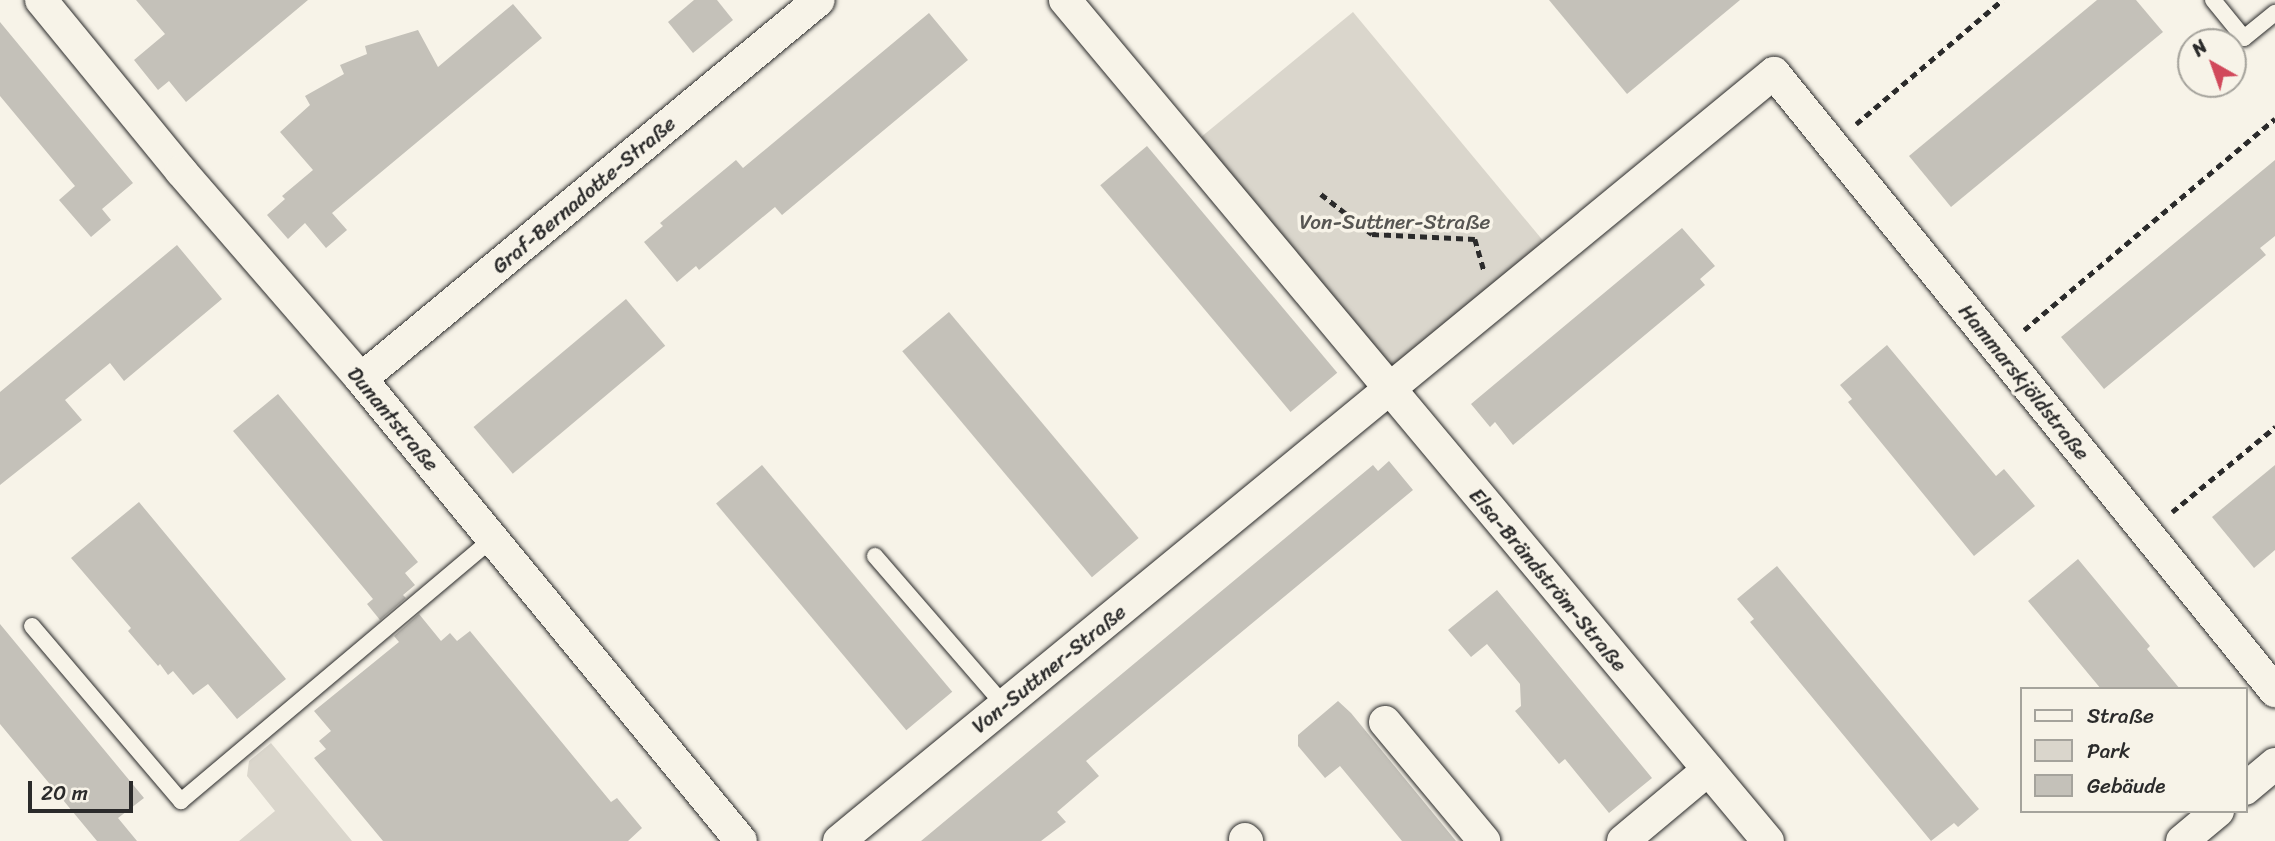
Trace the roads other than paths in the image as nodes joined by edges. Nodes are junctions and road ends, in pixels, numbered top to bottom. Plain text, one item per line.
1 (41, 0) edge
2 (1065, 0) edge
3 (2213, 0) edge
4 (808, 3) edge
5 (2275, 13) edge
6 (1774, 73) joint
7 (361, 379) junction
8 (1389, 389) junction
9 (492, 539) junction
10 (875, 556) dead end
11 (32, 626) dead end
12 (2275, 691) edge
13 (1004, 705) junction
14 (1385, 722) dead end
15 (2275, 764) edge
16 (1708, 770) junction
17 (2247, 787) edge
18 (2216, 813) edge
19 (741, 841) edge
20 (839, 841) edge
21 (1484, 841) edge
22 (1623, 841) edge
23 (1768, 841) edge
24 (2182, 841) edge

1 - 7 street, Dunantstraße
2 - 8 street
3 - 5 lane
4 - 7 street, Graf-Bernadotte-Straße
6 - 8 street, Von-Suttner-Straße
6 - 12 street, Hammarskjöldstraße
7 - 9 street, Dunantstraße
8 - 13 street, Von-Suttner-Straße
8 - 16 street, Elsa-Brändström-Straße
9 - 11 lane
9 - 19 street, Dunantstraße
10 - 13 lane
13 - 20 street, Von-Suttner-Straße
14 - 21 street
15 - 17 street
16 - 22 street
16 - 23 street, Elsa-Brändström-Straße
18 - 24 street

